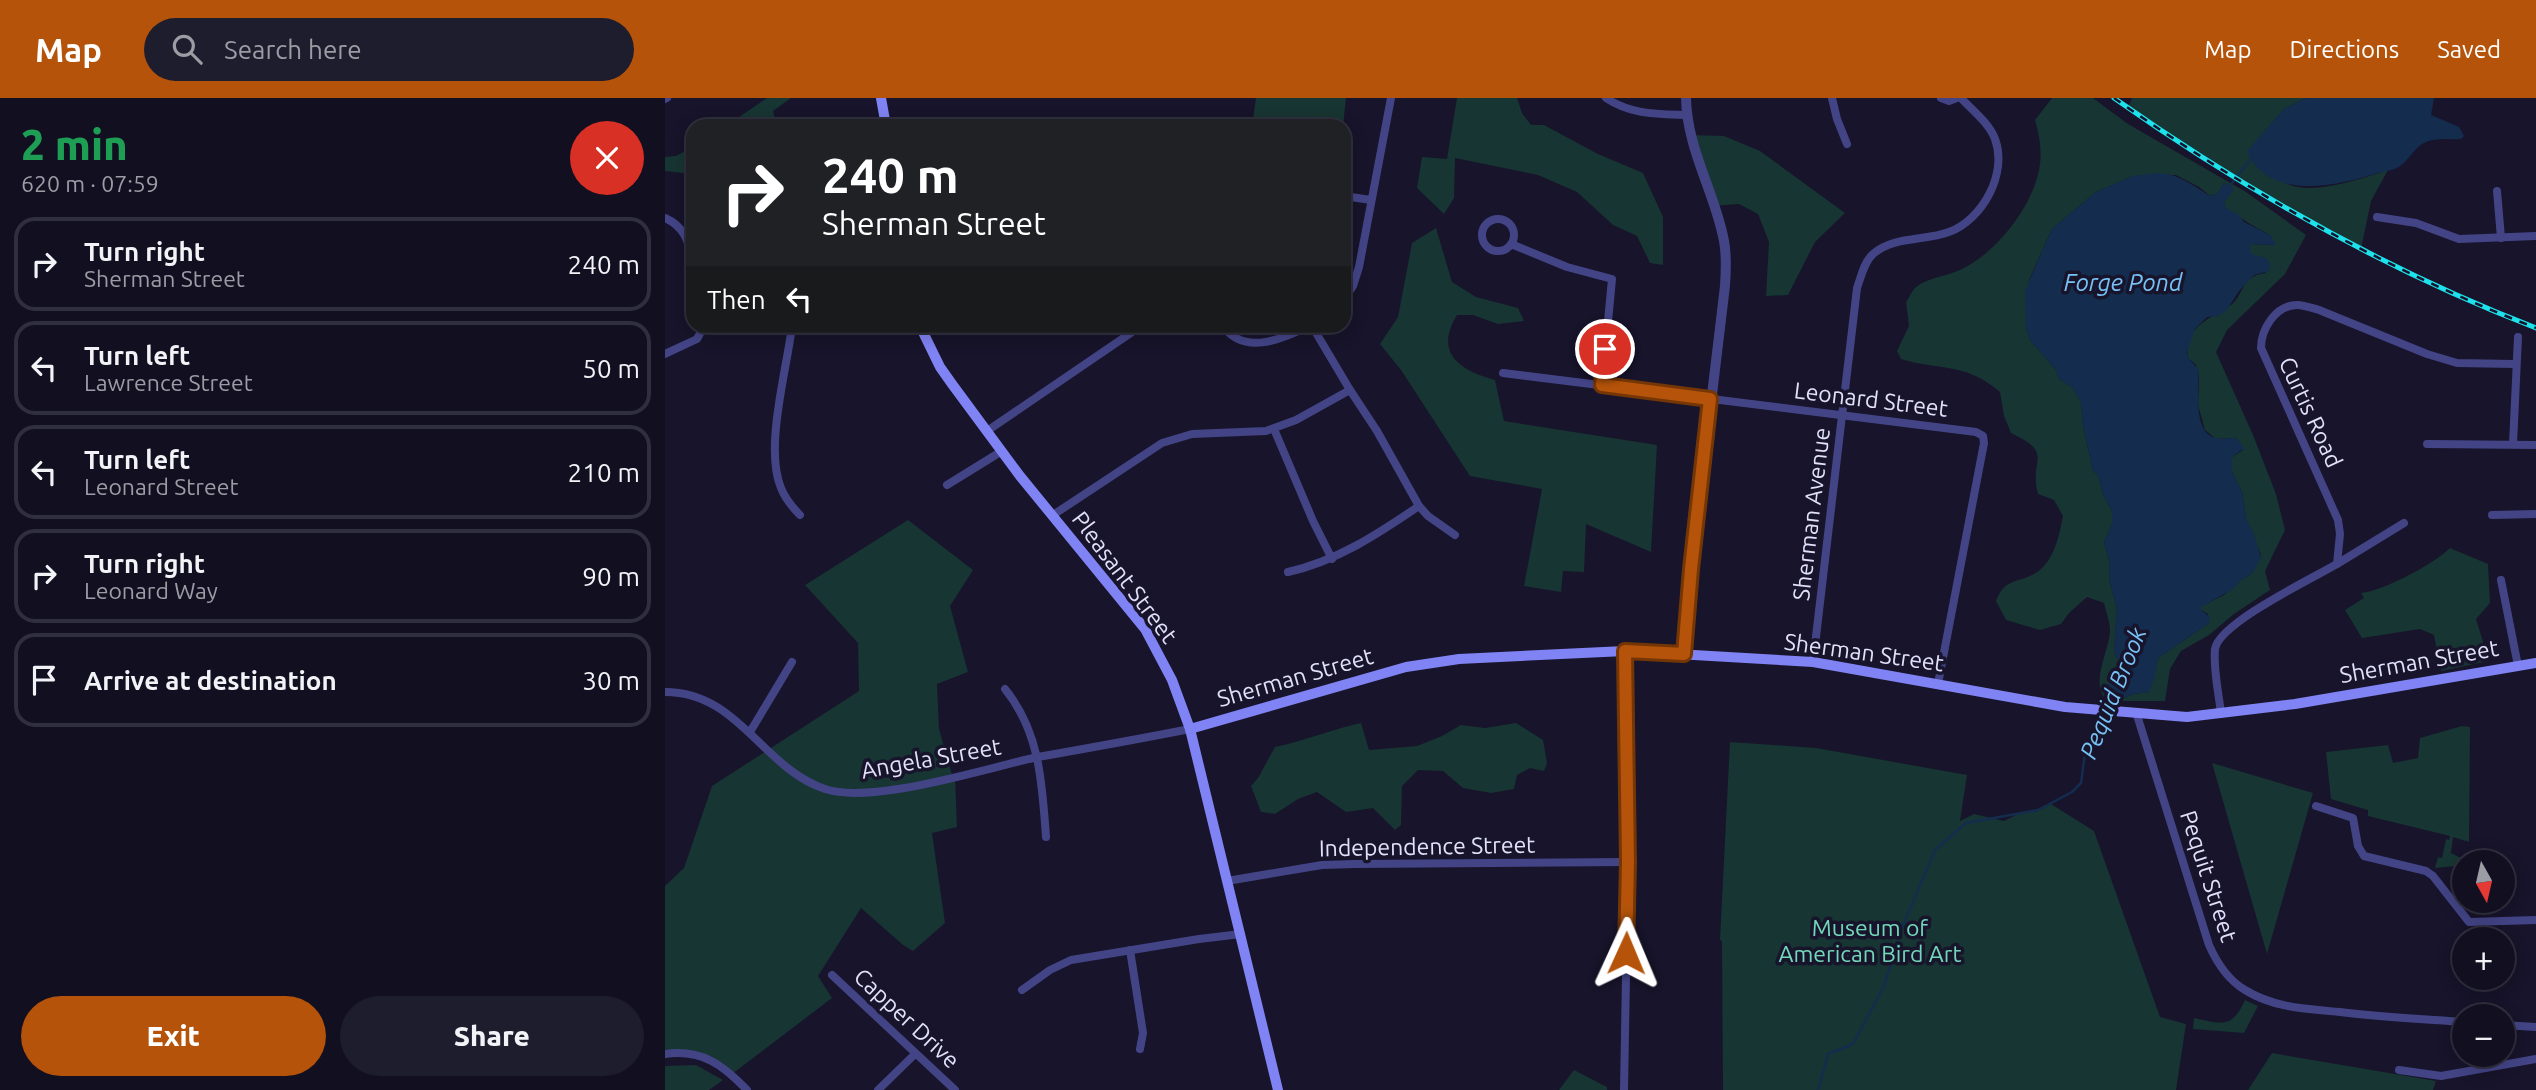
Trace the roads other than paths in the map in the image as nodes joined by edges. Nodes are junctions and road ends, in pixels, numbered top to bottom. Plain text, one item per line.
1 (881, 98) edge
2 (1391, 98) edge
3 (1606, 98) edge
4 (1686, 98) edge
5 (1832, 98) edge
6 (1941, 98) edge
7 (1959, 98) edge
8 (1687, 116) junction
9 (885, 119) edge
10 (1847, 144) dead end
11 (2497, 191) dead end
12 (1351, 197) edge
13 (1371, 200) junction
14 (2377, 216) dead end
15 (665, 218) edge
16 (2536, 236) edge
17 (686, 237) edge
18 (2501, 238) junction
19 (1511, 244) dead end
20 (1351, 289) edge
21 (700, 333) edge
22 (791, 333) edge
23 (924, 333) edge
24 (1131, 333) edge
25 (1229, 333) edge
26 (1295, 333) edge
27 (1314, 333) edge
28 (2518, 337) dead end
29 (665, 354) edge
30 (2515, 364) junction
31 (1503, 373) dead end
32 (1602, 385) junction
33 (1350, 390) junction
34 (1710, 399) junction
35 (1842, 416) junction
36 (1274, 429) junction
37 (987, 431) junction
38 (2427, 444) dead end
39 (2513, 444) junction
40 (2536, 445) edge
41 (1002, 451) junction
42 (947, 485) dead end
43 (1419, 506) junction
44 (2492, 514) dead end
45 (2536, 514) edge
46 (800, 515) dead end
47 (1053, 515) junction
48 (2404, 523) dead end
49 (1455, 535) dead end
50 (1332, 559) junction
51 (2337, 564) junction
52 (1288, 572) dead end
53 (2501, 580) dead end
54 (1625, 651) junction
55 (1684, 654) junction
56 (792, 662) dead end
57 (1813, 662) junction
58 (2536, 663) edge
59 (2518, 666) junction
60 (1938, 684) junction
61 (1005, 689) dead end
62 (665, 692) edge
63 (2136, 712) junction
64 (2221, 714) junction
65 (1190, 729) junction
66 (750, 732) junction
67 (1037, 758) junction
68 (2316, 806) dead end
69 (1046, 837) dead end
70 (1628, 862) junction
71 (1227, 881) junction
72 (2536, 920) edge
73 (1241, 934) junction
74 (1130, 950) junction
75 (832, 975) dead end
76 (1022, 990) dead end
77 (2452, 1021) edge
78 (2515, 1026) edge
79 (2536, 1027) edge
80 (1140, 1049) dead end
81 (665, 1054) edge
82 (915, 1054) junction
83 (2536, 1059) edge
84 (2399, 1070) dead end
85 (747, 1090) edge
86 (878, 1090) edge
87 (955, 1090) edge
88 (1277, 1090) edge
89 (1624, 1090) edge

1 - 9 main road
2 - 13 street
3 - 8 street
4 - 8 street
5 - 10 street
6 - 7 street
7 - 35 street, Sherman Avenue
8 - 34 street
11 - 18 street
12 - 13 street
13 - 20 street
14 - 18 street
15 - 17 street
16 - 18 street
19 - 32 street
21 - 29 street
22 - 46 street
23 - 37 main road, Pleasant Street
24 - 37 street
25 - 26 street
27 - 33 street
28 - 30 street
30 - 39 street
30 - 51 street, Curtis Road
31 - 32 street, Leonard Street
32 - 34 street, Leonard Street
33 - 36 street
33 - 43 street
34 - 35 street, Leonard Street
34 - 55 street
35 - 57 street, Sherman Avenue
35 - 60 street, Leonard Street
36 - 47 street
36 - 50 street
37 - 41 main road, Pleasant Street
38 - 39 street
39 - 40 street
41 - 42 street
41 - 47 main road, Pleasant Street
43 - 49 street
43 - 50 street
44 - 45 street
47 - 65 main road, Pleasant Street
48 - 51 street
50 - 52 street
51 - 64 street
53 - 59 street
54 - 55 main road, Sherman Street
54 - 65 main road, Sherman Street
54 - 70 street
55 - 57 main road, Sherman Street
56 - 66 street
57 - 60 main road, Sherman Street
58 - 59 main road, Sherman Street
59 - 64 main road, Sherman Street
60 - 63 main road, Sherman Street
61 - 67 street
62 - 66 street, Angela Street
63 - 64 main road, Sherman Street
63 - 77 street, Pequit Street
65 - 67 street, Angela Street
65 - 71 main road, Pleasant Street
66 - 67 street, Angela Street
67 - 69 street
68 - 72 street
70 - 71 street, Independence Street
70 - 89 street
71 - 73 main road, Pleasant Street
73 - 74 street
73 - 88 main road, Pleasant Street
74 - 76 street
74 - 80 street
75 - 82 street, Capper Drive
78 - 79 street
81 - 85 street
82 - 86 street
82 - 87 street, Capper Drive
83 - 84 street

